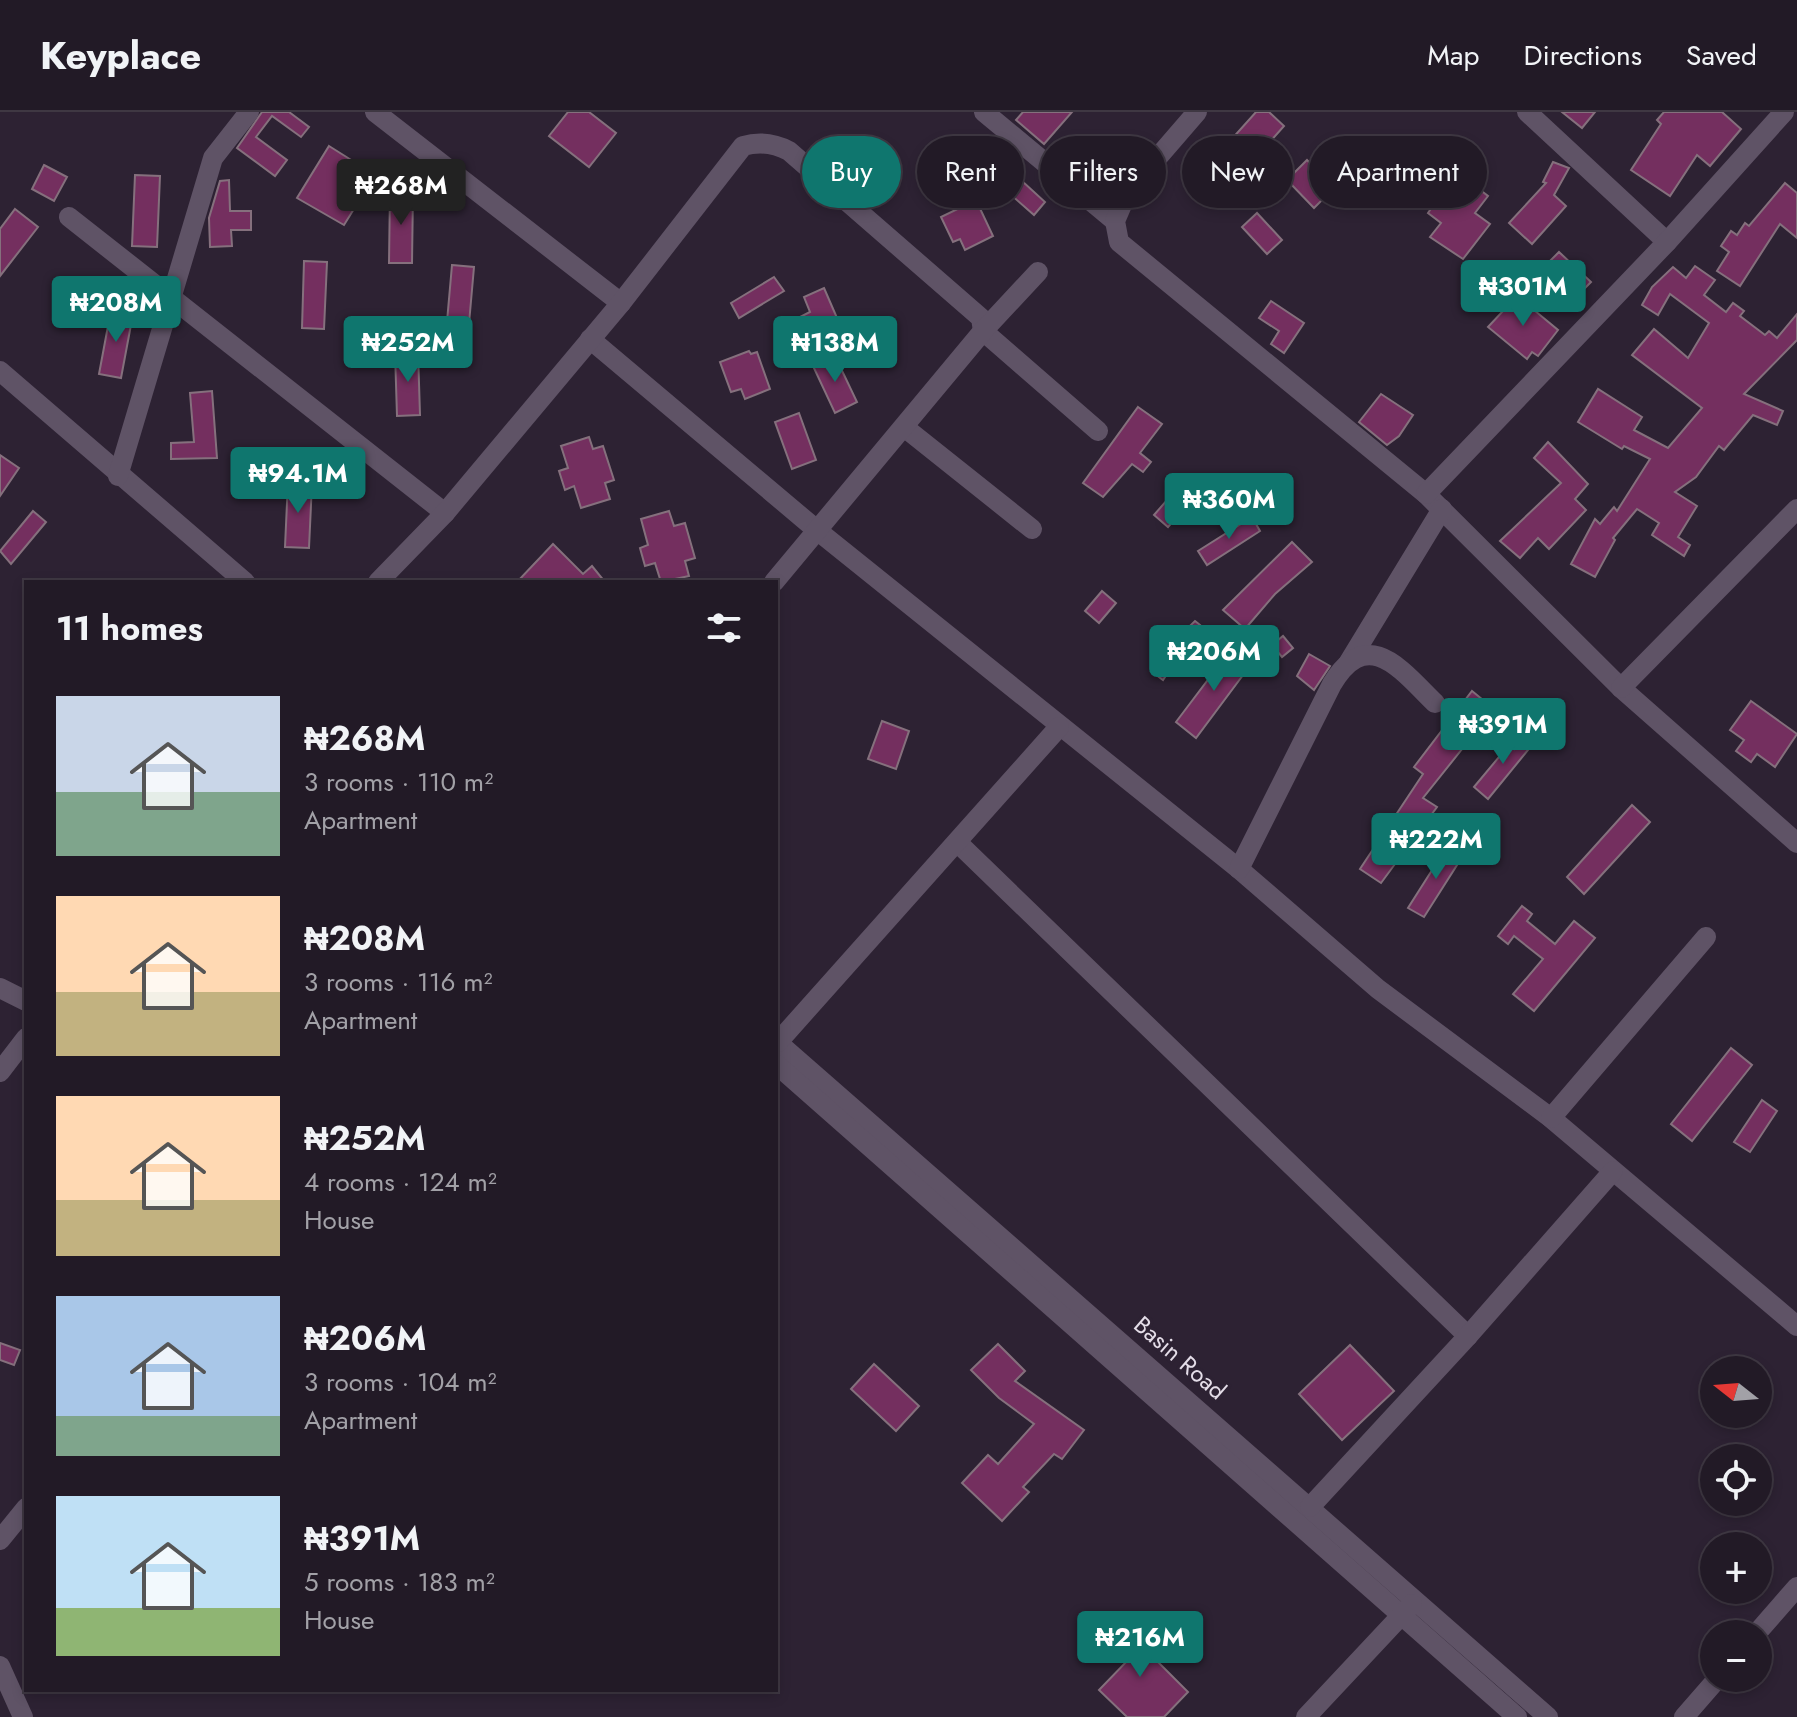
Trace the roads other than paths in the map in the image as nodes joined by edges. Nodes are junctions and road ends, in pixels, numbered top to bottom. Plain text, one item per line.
1 (249, 112) edge
2 (375, 112) edge
3 (984, 112) edge
4 (1197, 112) edge
5 (1527, 112) edge
6 (1784, 112) edge
7 (69, 217) dead end
8 (1115, 221) junction
9 (1667, 242) junction
10 (1038, 272) dead end
11 (169, 297) junction
12 (621, 303) junction
13 (983, 331) junction
14 (590, 339) junction
15 (0, 371) edge
16 (904, 427) junction
17 (1098, 431) dead end
18 (118, 476) junction
19 (1426, 494) junction
20 (1442, 509) junction
21 (1797, 509) edge
22 (445, 513) junction
23 (1032, 529) dead end
24 (818, 531) junction
25 (383, 579) edge
26 (243, 580) edge
27 (776, 580) edge
28 (1349, 662) junction
29 (1621, 688) junction
30 (1435, 703) dead end
31 (1059, 727) junction
32 (957, 842) junction
33 (1797, 843) edge
34 (1239, 869) junction
35 (1706, 937) dead end
36 (0, 988) edge
37 (24, 1000) edge
38 (778, 1040) edge
39 (24, 1041) edge
40 (778, 1042) edge
41 (778, 1066) edge
42 (0, 1072) edge
43 (1551, 1118) junction
44 (1613, 1171) junction
45 (972, 1224) junction
46 (1797, 1326) edge
47 (1468, 1336) junction
48 (1310, 1507) junction
49 (24, 1510) edge
50 (0, 1540) edge
51 (1797, 1587) edge
52 (1409, 1608) junction
53 (1768, 1620) edge
54 (0, 1666) edge
55 (1706, 1692) edge
56 (23, 1717) edge
57 (1306, 1717) edge
58 (1517, 1717) edge
59 (1548, 1717) edge
60 (1684, 1717) edge

1 - 11 street
2 - 12 street
3 - 8 street
4 - 8 street
5 - 9 street
6 - 9 street
7 - 11 street
8 - 19 street
9 - 19 street
10 - 13 street
11 - 18 street
11 - 22 street
12 - 13 street
12 - 14 street
13 - 16 street
13 - 17 street
14 - 22 street
14 - 24 street
15 - 18 street
16 - 23 street
16 - 24 street
18 - 26 street
19 - 20 street
20 - 28 street
20 - 29 street
21 - 29 street
22 - 25 street
24 - 27 street
24 - 31 street
28 - 30 street
28 - 34 street
29 - 33 street
31 - 32 street
31 - 34 street
32 - 38 street
32 - 47 street
34 - 43 street
35 - 43 street
36 - 37 street
39 - 42 street
40 - 45 street, Basin Road
41 - 45 street, Basin Road
43 - 44 street
44 - 46 street
44 - 47 street
45 - 48 street, Basin Road
45 - 52 street, Basin Road
47 - 48 street
48 - 52 street, Basin Road
49 - 50 street
51 - 53 street
52 - 57 street
52 - 58 street, Basin Road
52 - 59 street, Basin Road
54 - 56 street
55 - 60 street

